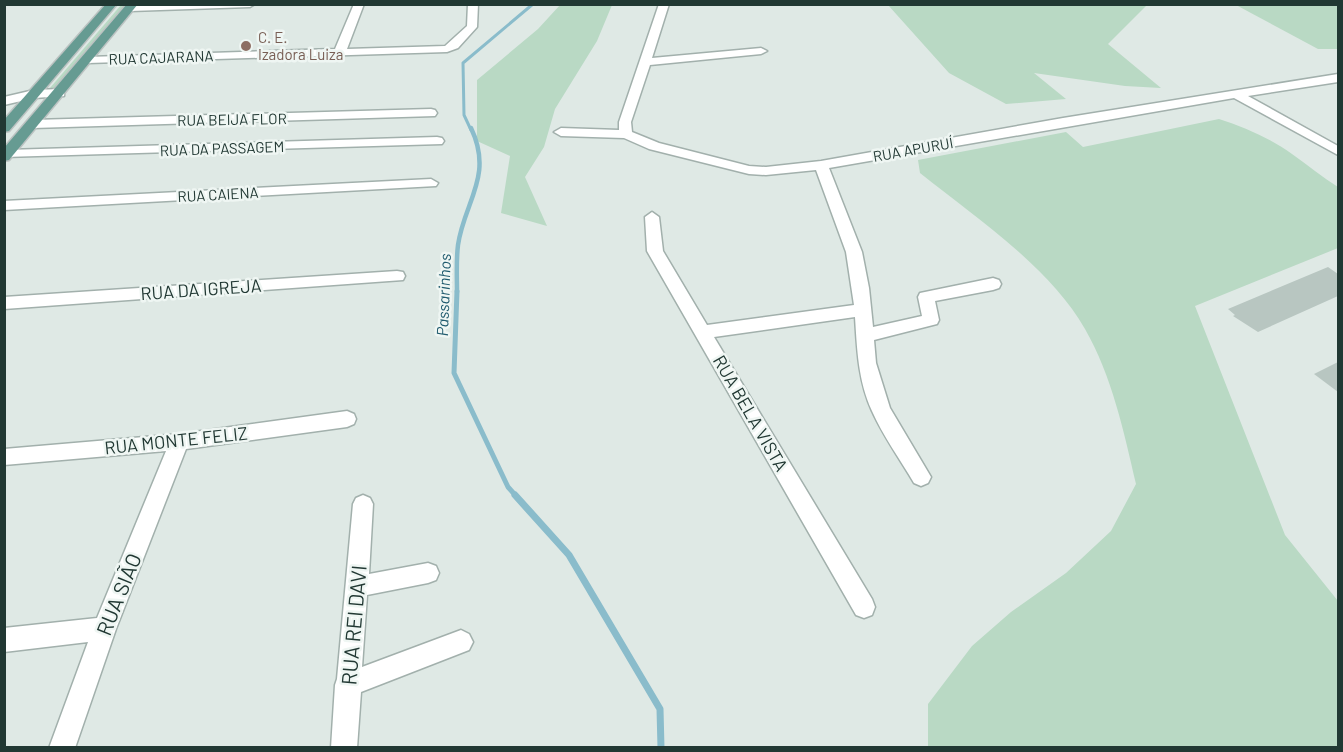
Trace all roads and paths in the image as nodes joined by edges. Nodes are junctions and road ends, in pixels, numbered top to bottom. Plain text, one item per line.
1 (112, 4) edge
2 (250, 4) edge
3 (359, 4) edge
4 (473, 4) edge
5 (664, 4) edge
6 (132, 6) edge
7 (340, 51) junction
8 (761, 51) dead end
9 (88, 60) junction
10 (647, 62) junction
11 (1338, 78) edge
12 (60, 93) junction
13 (34, 94) junction
14 (1235, 94) junction
15 (4, 100) edge
16 (431, 113) dead end
17 (33, 124) junction
18 (4, 128) edge
19 (561, 132) dead end
20 (626, 134) junction
21 (438, 141) dead end
22 (1338, 151) edge
23 (6, 156) edge
24 (821, 165) junction
25 (431, 183) dead end
26 (4, 206) edge
27 (652, 216) dead end
28 (397, 276) dead end
29 (993, 284) dead end
30 (4, 303) edge
31 (863, 310) junction
32 (704, 332) junction
33 (863, 336) junction
34 (347, 418) dead end
35 (179, 442) junction
36 (4, 457) edge
37 (921, 477) dead end
38 (363, 504) dead end
39 (428, 573) dead end
40 (356, 587) junction
41 (864, 607) dead end
42 (104, 629) junction
43 (4, 640) edge
44 (461, 642) dead end
45 (347, 685) junction
46 (62, 747) edge
47 (344, 747) edge

1 - 13 main road
2 - 6 street
3 - 7 street
4 - 7 street, RUA CAJARANA
5 - 10 street
6 - 9 main road
7 - 9 street, RUA CAJARANA
8 - 10 street
9 - 12 main road
10 - 20 street
11 - 14 street, RUA APURUÍ
12 - 13 street
12 - 17 main road
13 - 15 street
13 - 18 main road
14 - 22 street
14 - 24 street, RUA APURUÍ
16 - 17 street, RUA BEIJA FLOR
17 - 23 main road
19 - 20 street
20 - 24 street, RUA APURUÍ
21 - 23 street, RUA DA PASSAGEM
24 - 31 street
25 - 26 street, RUA CAIENA
27 - 32 street, RUA BELA VISTA
28 - 30 street, RUA DA IGREJA
29 - 33 street
31 - 32 street
31 - 33 street
32 - 41 street, RUA BELA VISTA
33 - 37 street
34 - 35 street, RUA MONTE FELIZ
35 - 36 street, RUA MONTE FELIZ
35 - 42 street, RUA SIÃO
38 - 40 street, RUA REI DAVI
39 - 40 street
40 - 45 street, RUA REI DAVI
42 - 43 street
42 - 46 street, RUA SIÃO
44 - 45 street
45 - 47 street, RUA REI DAVI

